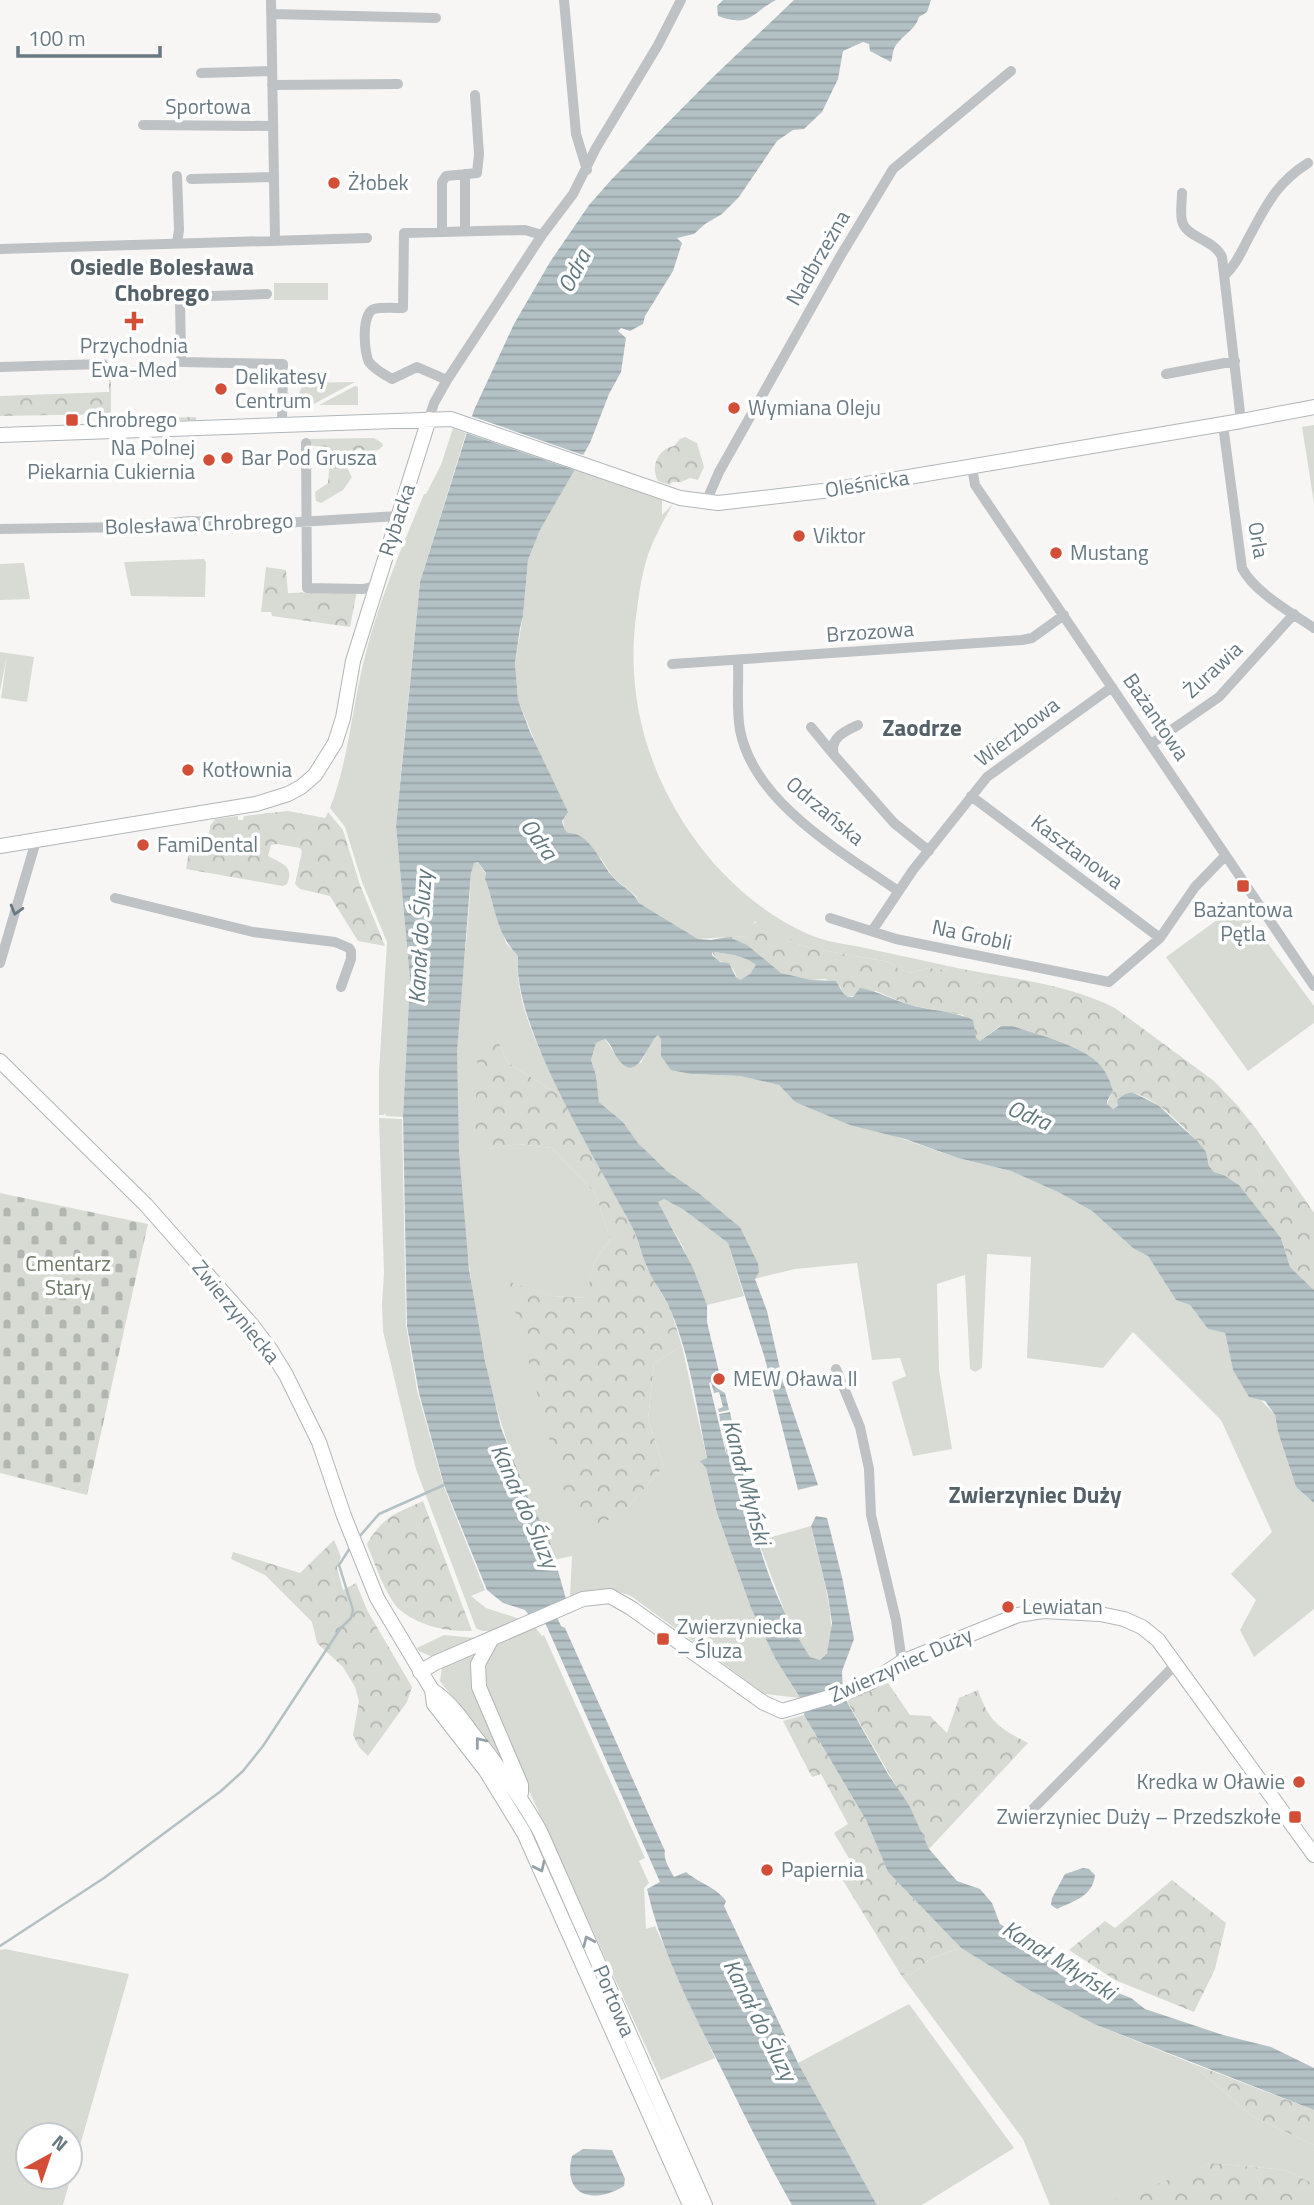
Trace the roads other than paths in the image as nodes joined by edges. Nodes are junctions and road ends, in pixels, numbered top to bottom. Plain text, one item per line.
1 (271, 0) edge
2 (564, 0) edge
3 (681, 0) edge
4 (272, 14) junction
5 (436, 18) dead end
6 (271, 71) junction
7 (1011, 71) dead end
8 (201, 73) dead end
9 (398, 84) dead end
10 (272, 85) junction
11 (475, 96) dead end
12 (143, 125) dead end
13 (272, 126) junction
14 (1308, 163) dead end
15 (587, 170) junction
16 (465, 174) junction
17 (177, 176) dead end
18 (274, 177) junction
19 (191, 179) dead end
20 (1182, 193) dead end
21 (465, 231) junction
22 (442, 232) junction
23 (542, 235) junction
24 (366, 238) dead end
25 (275, 240) junction
26 (177, 243) junction
27 (0, 249) edge
28 (1224, 275) junction
29 (267, 294) dead end
30 (1235, 361) junction
31 (103, 364) dead end
32 (0, 368) edge
33 (1166, 374) dead end
34 (447, 380) junction
35 (1314, 407) edge
36 (429, 419) junction
37 (1241, 421) junction
38 (282, 424) junction
39 (1223, 425) junction
40 (0, 435) edge
41 (306, 443) dead end
42 (972, 467) junction
43 (706, 502) junction
44 (398, 516) junction
45 (306, 520) junction
46 (0, 529) edge
47 (376, 586) junction
48 (1294, 614) junction
49 (1064, 615) junction
50 (1314, 628) edge
51 (738, 661) junction
52 (672, 664) dead end
53 (1112, 687) junction
54 (858, 725) dead end
55 (811, 727) dead end
56 (1151, 744) junction
57 (834, 755) junction
58 (971, 796) junction
59 (36, 841) junction
60 (0, 846) edge
61 (929, 851) junction
62 (1225, 856) junction
63 (898, 891) junction
64 (115, 898) dead end
65 (830, 918) dead end
66 (872, 930) junction
67 (1160, 938) junction
68 (0, 963) edge
69 (1314, 986) edge
70 (341, 987) dead end
71 (0, 1061) edge
72 (836, 1369) dead end
73 (491, 1640) junction
74 (902, 1662) junction
75 (1176, 1664) junction
76 (420, 1672) junction
77 (432, 1690) joint
78 (515, 1802) junction
79 (1025, 1817) dead end
80 (1314, 1855) edge
81 (691, 2205) edge
82 (705, 2205) edge

1 - 4 street, Sportowa
2 - 15 street
3 - 15 street, Rybacka
4 - 5 street
4 - 6 street, Sportowa
6 - 8 street
6 - 10 street, Sportowa
7 - 43 street, Nadbrzeżna
9 - 10 street
10 - 13 street, Sportowa
11 - 16 street
12 - 13 street, Sportowa
13 - 18 street, Sportowa
14 - 28 street
15 - 23 street, Rybacka
16 - 21 street
16 - 22 street
17 - 26 street
18 - 19 street
18 - 25 street, Sportowa
20 - 28 street
21 - 22 street
21 - 23 street
22 - 34 street
23 - 34 street, Rybacka
24 - 25 street
25 - 26 street
26 - 27 street
28 - 30 street
29 - 38 street
30 - 33 street
30 - 37 street
31 - 32 street
34 - 36 street, Rybacka
35 - 37 street, Oleśnicka
36 - 38 street
36 - 43 street, Oleśnicka
36 - 44 street, Rybacka
37 - 39 street, Oleśnicka
38 - 40 street
39 - 42 street, Oleśnicka
39 - 48 street, Orla
41 - 45 street
42 - 43 street, Oleśnicka
42 - 49 street, Bażantowa
44 - 45 street, Bolesława Chrobrego
44 - 47 street, Rybacka
45 - 46 street, Bolesława Chrobrego
45 - 47 street
47 - 59 street, Rybacka
48 - 50 street, Orla
48 - 56 street, Żurawia
49 - 51 street, Brzozowa
49 - 53 street, Bażantowa
51 - 52 street, Brzozowa
51 - 63 street, Odrzańska
53 - 56 street, Bażantowa
53 - 58 street, Wierzbowa
54 - 57 street
55 - 57 street
56 - 62 street, Bażantowa
57 - 61 street
58 - 61 street, Wierzbowa
58 - 67 street, Kasztanowa
59 - 60 street, Rybacka
59 -> 68 street
61 - 63 street, Wierzbowa
62 - 67 street
62 - 69 street, Bażantowa
63 - 66 street, Wierzbowa
64 - 70 street
65 - 66 street, Na Grobli
66 - 67 street, Na Grobli
71 - 76 street, Zwierzyniecka
72 - 74 street
73 - 74 street, Zwierzyniec Duży
73 - 76 street, Zwierzyniec Duży
73 - 78 street
74 - 75 street, Zwierzyniec Duży
75 - 79 street
75 - 80 street, Zwierzyniec Duży
76 - 77 street, Zwierzyniecka
77 - 78 street, Portowa
78 -> 81 street, Portowa
82 -> 78 street, Portowa

